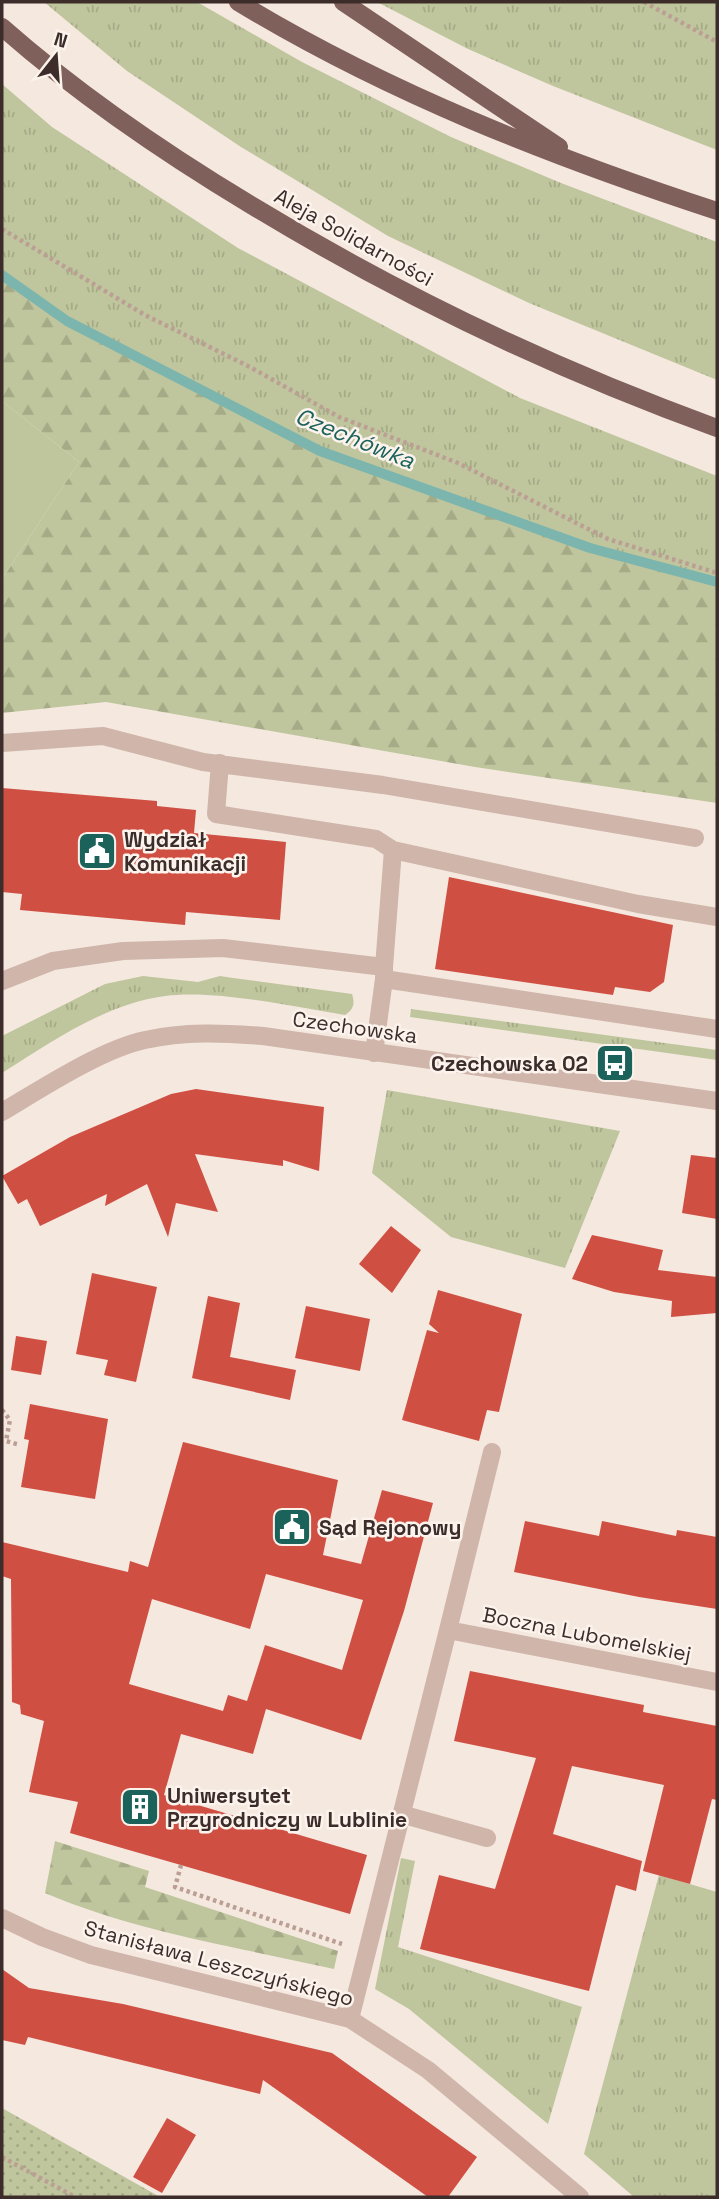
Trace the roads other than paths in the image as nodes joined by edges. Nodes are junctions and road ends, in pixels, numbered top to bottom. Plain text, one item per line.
1 (238, 2) edge
2 (343, 2) edge
3 (2, 27) edge
4 (597, 172) junction
5 (717, 211) edge
6 (717, 428) edge
7 (2, 743) edge
8 (220, 763) junction
9 (695, 838) dead end
10 (393, 850) junction
11 (717, 918) edge
12 (384, 973) junction
13 (2, 981) edge
14 (717, 1029) edge
15 (374, 1053) junction
16 (717, 1101) edge
17 (2, 1112) edge
18 (492, 1452) dead end
19 (448, 1630) junction
20 (717, 1682) edge
21 (401, 1814) junction
22 (486, 1838) dead end
23 (2, 1918) edge
24 (349, 2019) junction
25 (580, 2197) edge

1 - 4 main road
2 - 4 main road
3 - 6 main road, Aleja Solidarności
4 - 5 main road
7 - 8 street
8 - 9 street
8 - 10 street
10 - 11 street
10 - 12 street
12 - 13 street
12 - 14 street
12 - 15 street
15 - 16 street, Czechowska
15 - 17 street, Czechowska
18 - 19 street, Boczna Lubomelskiej
19 - 20 street, Boczna Lubomelskiej
19 - 21 street, Boczna Lubomelskiej
21 - 22 street
21 - 24 street, Boczna Lubomelskiej
23 - 24 street, Stanisława Leszczyńskiego
24 - 25 street, Stanisława Leszczyńskiego

